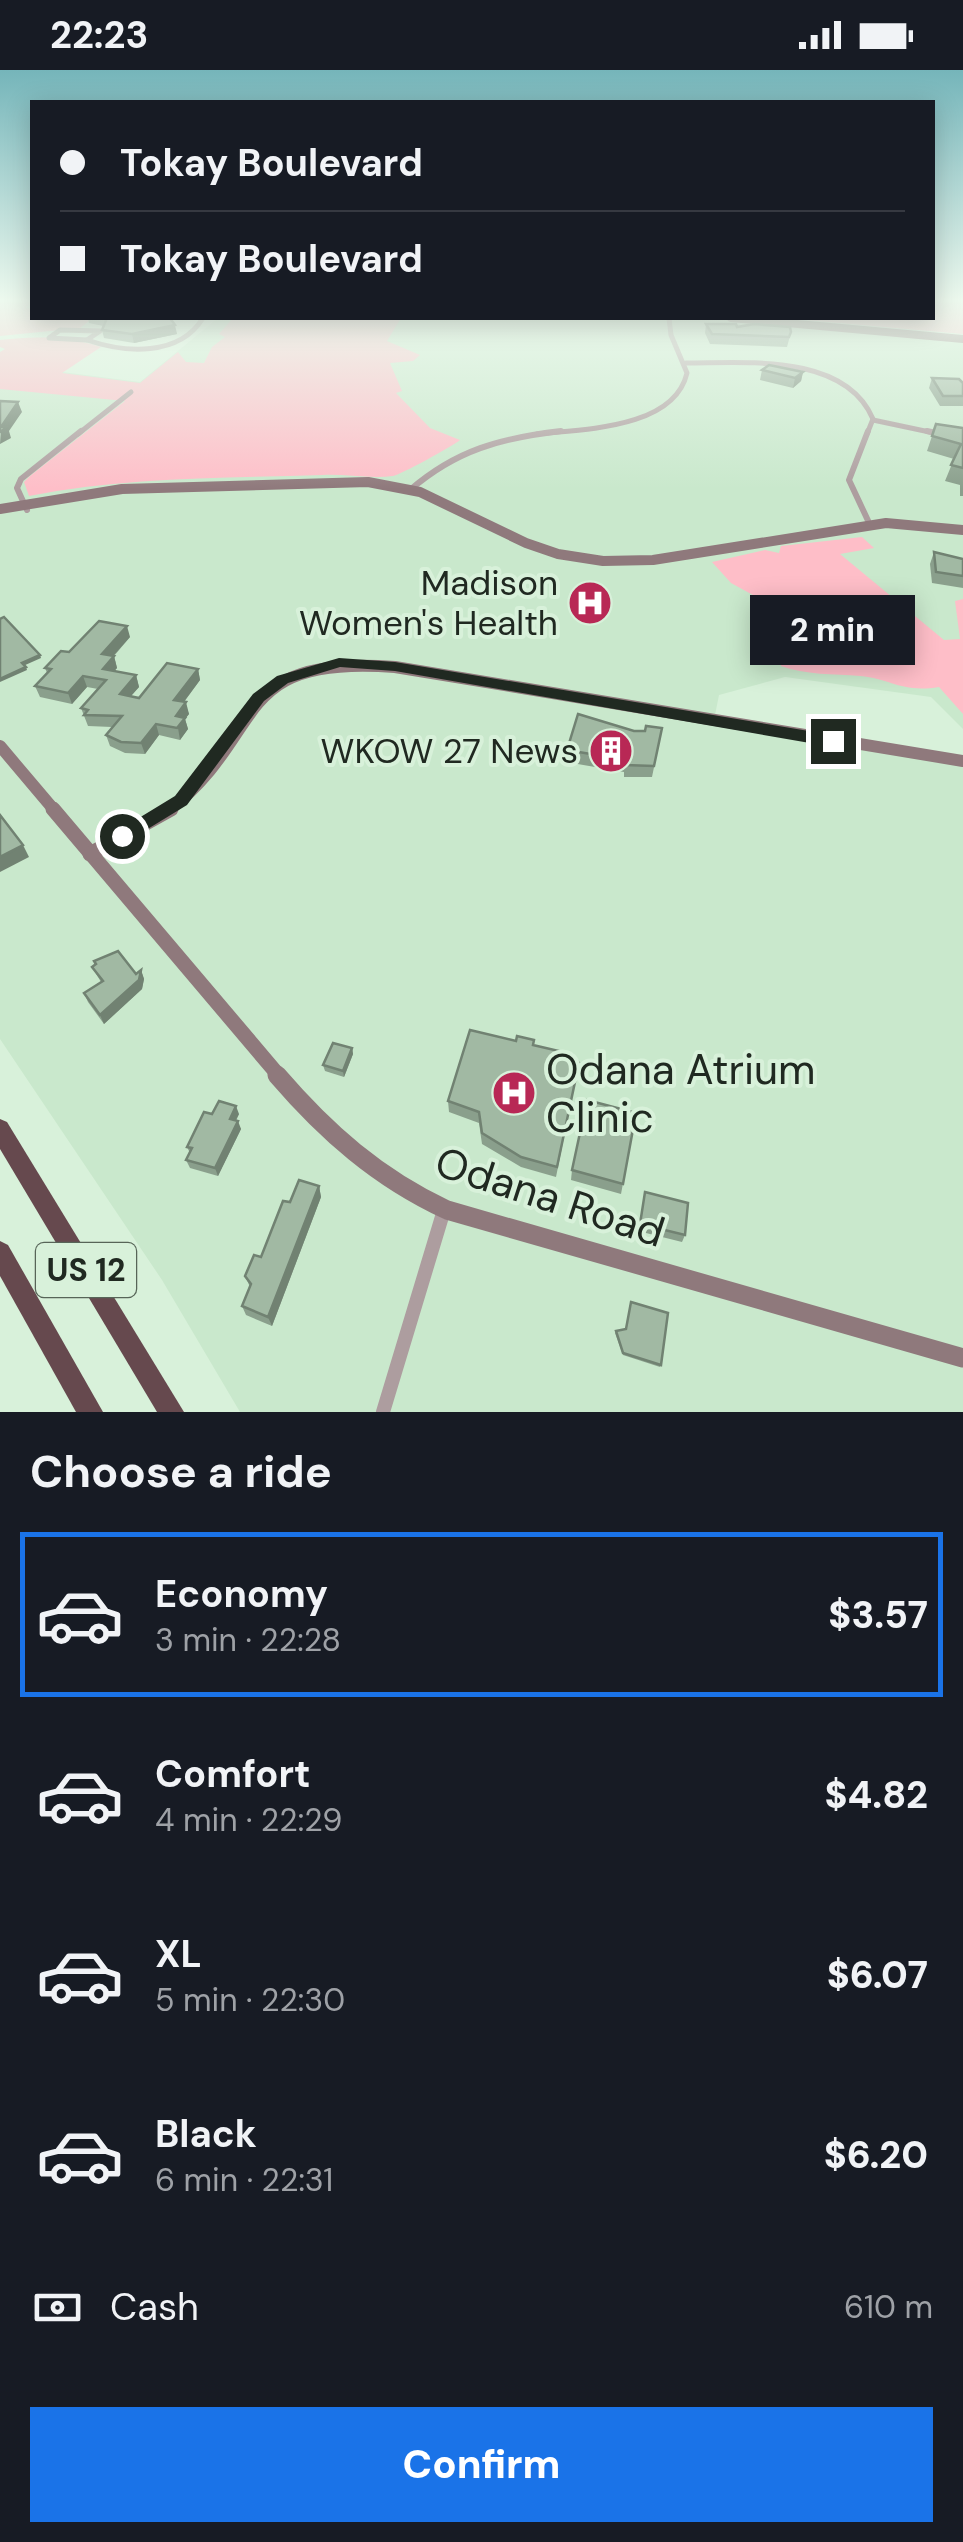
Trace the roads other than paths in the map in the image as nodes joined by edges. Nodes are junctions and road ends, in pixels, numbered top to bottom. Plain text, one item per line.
1 (686, 363) edge
2 (736, 364) edge
3 (131, 392) dead end
4 (873, 420) junction
5 (963, 438) edge
6 (410, 490) junction
7 (25, 507) junction
8 (0, 509) edge
9 (0, 518) edge
10 (874, 527) junction
11 (963, 530) edge
12 (963, 538) edge
13 (0, 746) edge
14 (963, 761) edge
15 (90, 854) junction
16 (0, 1129) edge
17 (444, 1210) junction
18 (0, 1253) edge
19 (963, 1358) edge
20 (90, 1412) edge
21 (172, 1412) edge
22 (383, 1412) edge

1 - 6 street
2 - 4 street
3 - 7 street
4 - 5 street
4 - 10 street
6 - 7 street
6 - 10 street
7 - 8 street
7 - 9 street
10 - 11 street
10 - 12 street
13 - 15 street, Odana Road
14 - 15 street
15 - 17 street, Odana Road
16 - 21 highway, US 12
17 - 19 street, Odana Road
17 - 22 street
18 - 20 highway, US 12

